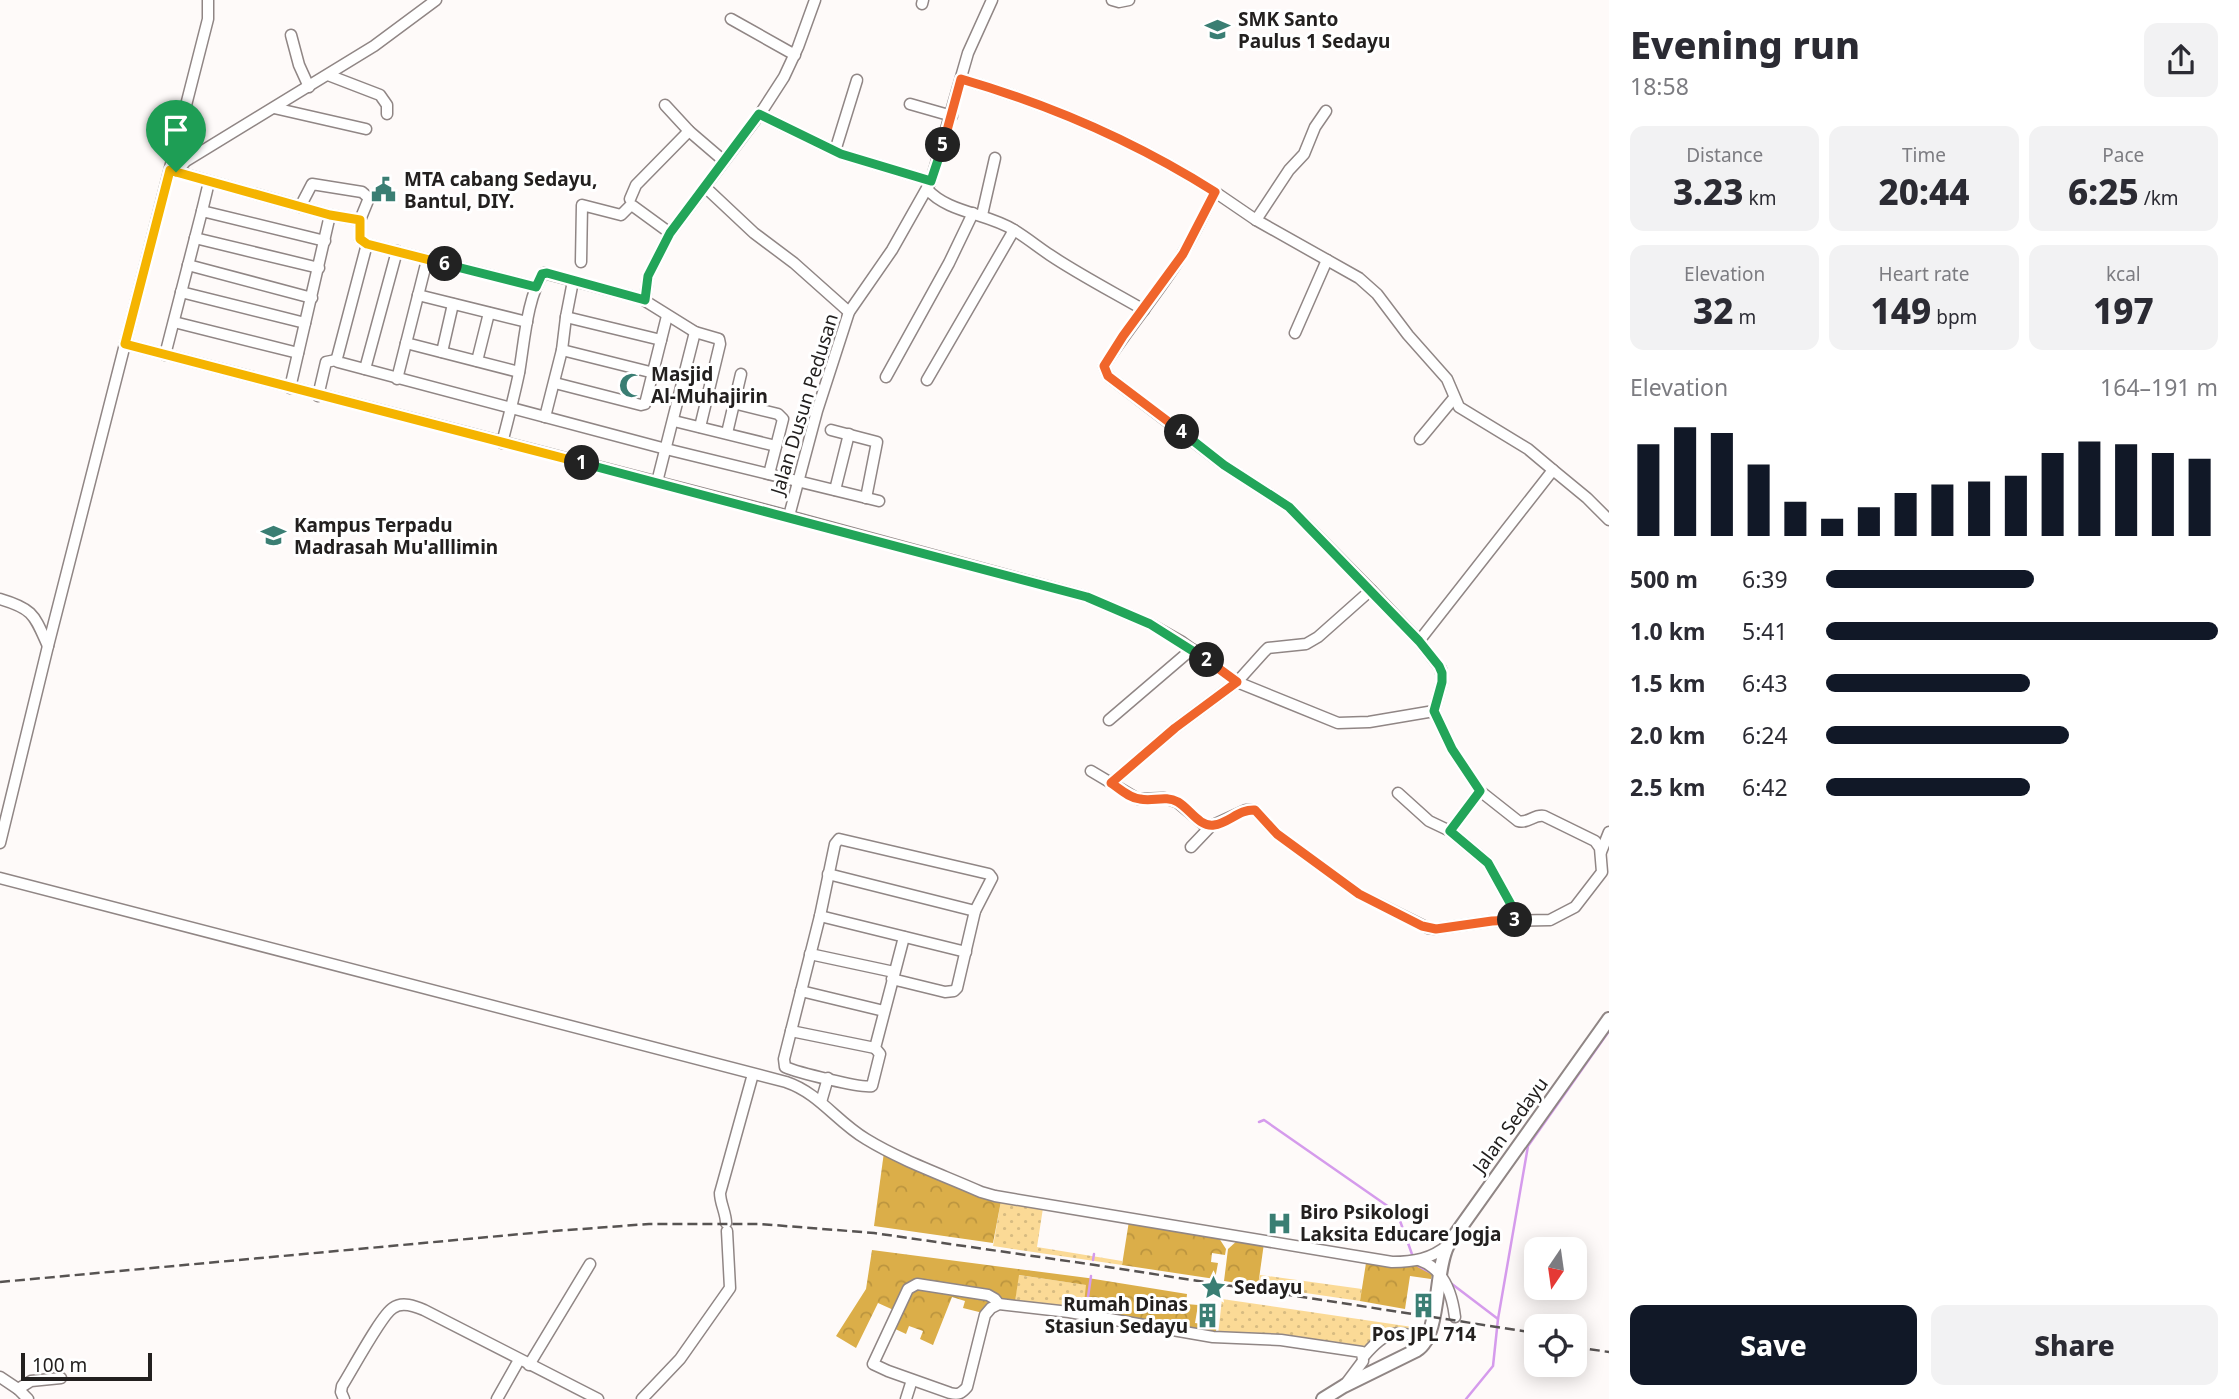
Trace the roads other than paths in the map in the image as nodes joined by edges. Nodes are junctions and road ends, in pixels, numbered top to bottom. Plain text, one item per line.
1 (208, 0) edge
2 (436, 0) edge
3 (815, 0) edge
4 (992, 0) edge
5 (731, 19) dead end
6 (290, 35) dead end
7 (795, 54) junction
8 (328, 75) junction
9 (961, 79) junction
10 (858, 80) dead end
11 (309, 87) junction
12 (910, 104) dead end
13 (664, 106) dead end
14 (274, 108) junction
15 (1326, 111) dead end
16 (387, 114) dead end
17 (759, 114) junction
18 (951, 116) junction
19 (366, 129) dead end
20 (689, 131) junction
21 (835, 151) junction
22 (995, 158) dead end
23 (724, 161) junction
24 (173, 171) junction
25 (209, 182) junction
26 (929, 185) junction
27 (705, 187) junction
28 (1215, 192) junction
29 (629, 199) dead end
30 (300, 207) junction
31 (202, 211) junction
32 (977, 214) junction
33 (330, 215) junction
34 (360, 220) junction
35 (1256, 220) junction
36 (1014, 230) junction
37 (670, 233) junction
38 (195, 238) junction
39 (325, 241) junction
40 (367, 244) junction
41 (397, 251) junction
42 (427, 260) junction
43 (1327, 260) junction
44 (581, 262) dead end
45 (188, 265) junction
46 (319, 268) junction
47 (573, 281) junction
48 (536, 287) junction
49 (181, 292) junction
50 (418, 295) junction
51 (312, 298) junction
52 (645, 300) junction
53 (453, 303) junction
54 (1144, 310) junction
55 (849, 312) junction
56 (489, 313) junction
57 (667, 316) junction
58 (566, 317) junction
59 (174, 321) junction
60 (527, 322) junction
61 (305, 323) junction
62 (695, 332) junction
63 (1295, 333) dead end
64 (661, 340) junction
65 (406, 343) junction
66 (125, 344) junction
67 (562, 350) junction
68 (442, 352) junction
69 (298, 353) junction
70 (165, 355) junction
71 (337, 360) junction
72 (477, 361) junction
73 (365, 369) junction
74 (519, 372) junction
75 (654, 373) junction
76 (741, 374) dead end
77 (886, 377) dead end
78 (397, 379) junction
79 (927, 380) dead end
80 (555, 383) junction
81 (290, 388) junction
82 (318, 396) junction
83 (1454, 398) junction
84 (733, 403) junction
85 (511, 408) junction
86 (545, 417) junction
87 (674, 421) junction
88 (700, 426) junction
89 (831, 430) dead end
90 (727, 433) junction
91 (849, 434) junction
92 (1420, 439) dead end
93 (502, 443) junction
94 (776, 446) junction
95 (666, 449) junction
96 (1553, 470) junction
97 (769, 474) junction
98 (657, 482) junction
99 (800, 482) junction
100 (835, 490) junction
101 (866, 498) junction
102 (879, 501) dead end
103 (789, 516) junction
104 (1609, 520) edge
105 (1371, 590) junction
106 (0, 599) edge
107 (1419, 641) junction
108 (48, 646) junction
109 (1192, 649) junction
110 (1237, 682) junction
111 (1436, 715) junction
112 (1109, 720) dead end
113 (1091, 771) dead end
114 (1115, 779) junction
115 (1480, 791) junction
116 (1398, 793) dead end
117 (1211, 826) junction
118 (1450, 831) junction
119 (1609, 832) edge
120 (0, 843) edge
121 (1191, 847) dead end
122 (1601, 852) junction
123 (828, 874) junction
124 (1605, 874) edge
125 (0, 878) edge
126 (975, 911) junction
127 (820, 916) junction
128 (1519, 919) junction
129 (904, 937) junction
130 (965, 952) junction
131 (810, 954) junction
132 (893, 976) junction
133 (801, 991) junction
134 (884, 1011) junction
135 (1609, 1019) edge
136 (791, 1031) junction
137 (875, 1048) junction
138 (753, 1074) junction
139 (810, 1074) junction
140 (828, 1078) junction
141 (807, 1090) junction
142 (821, 1102) junction
143 (1448, 1245) junction
144 (1418, 1260) junction
145 (590, 1264) dead end
146 (1440, 1274) junction
147 (999, 1304) junction
148 (1455, 1317) dead end
149 (1428, 1340) junction
150 (1364, 1356) junction
151 (524, 1362) junction
152 (0, 1377) edge
153 (61, 1378) dead end
154 (912, 1380) junction
155 (1344, 1386) junction
156 (967, 1387) junction
157 (18, 1389) junction
158 (28, 1399) edge
159 (344, 1399) edge
160 (497, 1399) edge
161 (598, 1399) edge
162 (642, 1399) edge
163 (906, 1399) edge
164 (963, 1399) edge
165 (1323, 1399) edge

1 - 24 street
2 - 8 street
3 - 7 street
4 - 9 street, Jalan Dusun Pedusan
5 - 7 street
6 - 11 street
7 - 17 street
8 - 11 street
8 - 16 street
9 - 18 street, Jalan Dusun Pedusan
9 - 28 street
10 - 21 street
11 - 14 street
12 - 18 street
13 - 20 street
14 - 19 street
14 - 24 street
15 - 35 street
17 - 21 street
17 - 23 street
18 - 26 street, Jalan Dusun Pedusan
20 - 23 street
20 - 29 street
21 - 26 street
22 - 32 street
23 - 27 street
24 - 25 street
24 - 66 street
25 - 30 street
25 - 31 street
26 - 32 street
26 - 55 street, Jalan Dusun Pedusan
27 - 37 street
27 - 55 street
28 - 35 street
28 - 54 street
30 - 33 street
30 - 34 street
31 - 38 street
31 - 39 street
32 - 36 street
32 - 77 street
33 - 34 street
33 - 39 street
34 - 40 street
35 - 43 street
36 - 54 street
36 - 79 street
37 - 44 street
37 - 52 street
38 - 45 street
38 - 46 street
39 - 46 street
40 - 41 street
40 - 71 street
41 - 42 street
41 - 73 street
42 - 48 street
42 - 50 street
43 - 63 street
43 - 83 street
45 - 49 street
45 - 51 street
46 - 51 street
47 - 48 street
47 - 52 street
47 - 58 street
48 - 60 street
49 - 59 street
49 - 61 street
50 - 53 street
50 - 65 street
51 - 61 street
52 - 57 street
53 - 56 street
53 - 68 street
54 - 105 street
55 - 99 street, Jalan Dusun Pedusan
56 - 60 street
56 - 72 street
57 - 62 street
57 - 64 street
58 - 64 street
58 - 67 street
59 - 69 street
59 - 70 street
60 - 74 street
61 - 69 street
62 - 87 street
62 - 88 street
64 - 75 street
65 - 68 street
65 - 78 street
66 - 70 street
66 - 108 street
67 - 75 street
67 - 80 street
68 - 72 street
69 - 81 street
70 - 81 street
71 - 73 street
71 - 82 street
72 - 74 street
73 - 78 street
74 - 85 street
75 - 80 street
76 - 84 street
78 - 85 street
80 - 86 street
81 - 82 street
82 - 93 street
83 - 92 street
83 - 96 street
84 - 90 street
84 - 94 street
85 - 86 street
85 - 93 street
86 - 95 street
87 - 88 street
87 - 95 street
88 - 90 street
89 - 91 street
90 - 94 street
91 - 100 street
91 - 101 street
93 - 98 street
94 - 97 street
95 - 97 street
95 - 98 street
96 - 104 street
96 - 107 street
97 - 99 street
98 - 103 street
99 - 100 street
99 - 103 street, Jalan Dusun Pedusan
100 - 101 street
101 - 102 street
103 - 109 street
105 - 107 street
105 - 110 street
106 - 108 street
107 - 111 street
108 - 120 street
109 - 110 street
109 - 112 street
110 - 111 street
110 - 114 street
111 - 115 street
113 - 114 street
114 - 117 street
115 - 118 street
115 - 122 street
116 - 118 street
117 - 121 street
117 - 128 street
118 - 128 street
119 - 122 street
122 - 124 street
123 - 126 street
123 - 126 street
123 - 127 street
124 - 128 street
125 - 138 street
126 - 130 street
127 - 129 street
127 - 131 street
129 - 130 street
129 - 132 street
130 - 132 street
131 - 132 street
131 - 133 street
132 - 134 street
133 - 134 street
133 - 136 street
134 - 137 street
135 - 143 street, Jalan Sedayu
136 - 137 street
136 - 139 street
137 - 140 street
138 - 141 street
138 - 162 street
139 - 140 street
139 - 141 street
140 - 142 street
141 - 142 street
142 - 144 street
143 - 144 street
143 - 146 street, Jalan Sedayu
144 - 146 street
145 - 151 street
146 - 148 street
146 - 149 street, Jalan Sedayu
147 - 150 street
147 - 154 street
147 - 156 street
149 - 150 street
149 - 155 street
150 - 155 street
151 - 159 street
151 - 160 street
151 - 161 street
152 - 157 street
153 - 157 street
154 - 156 street
154 - 163 street
155 - 165 street
156 - 164 street
157 - 158 street

